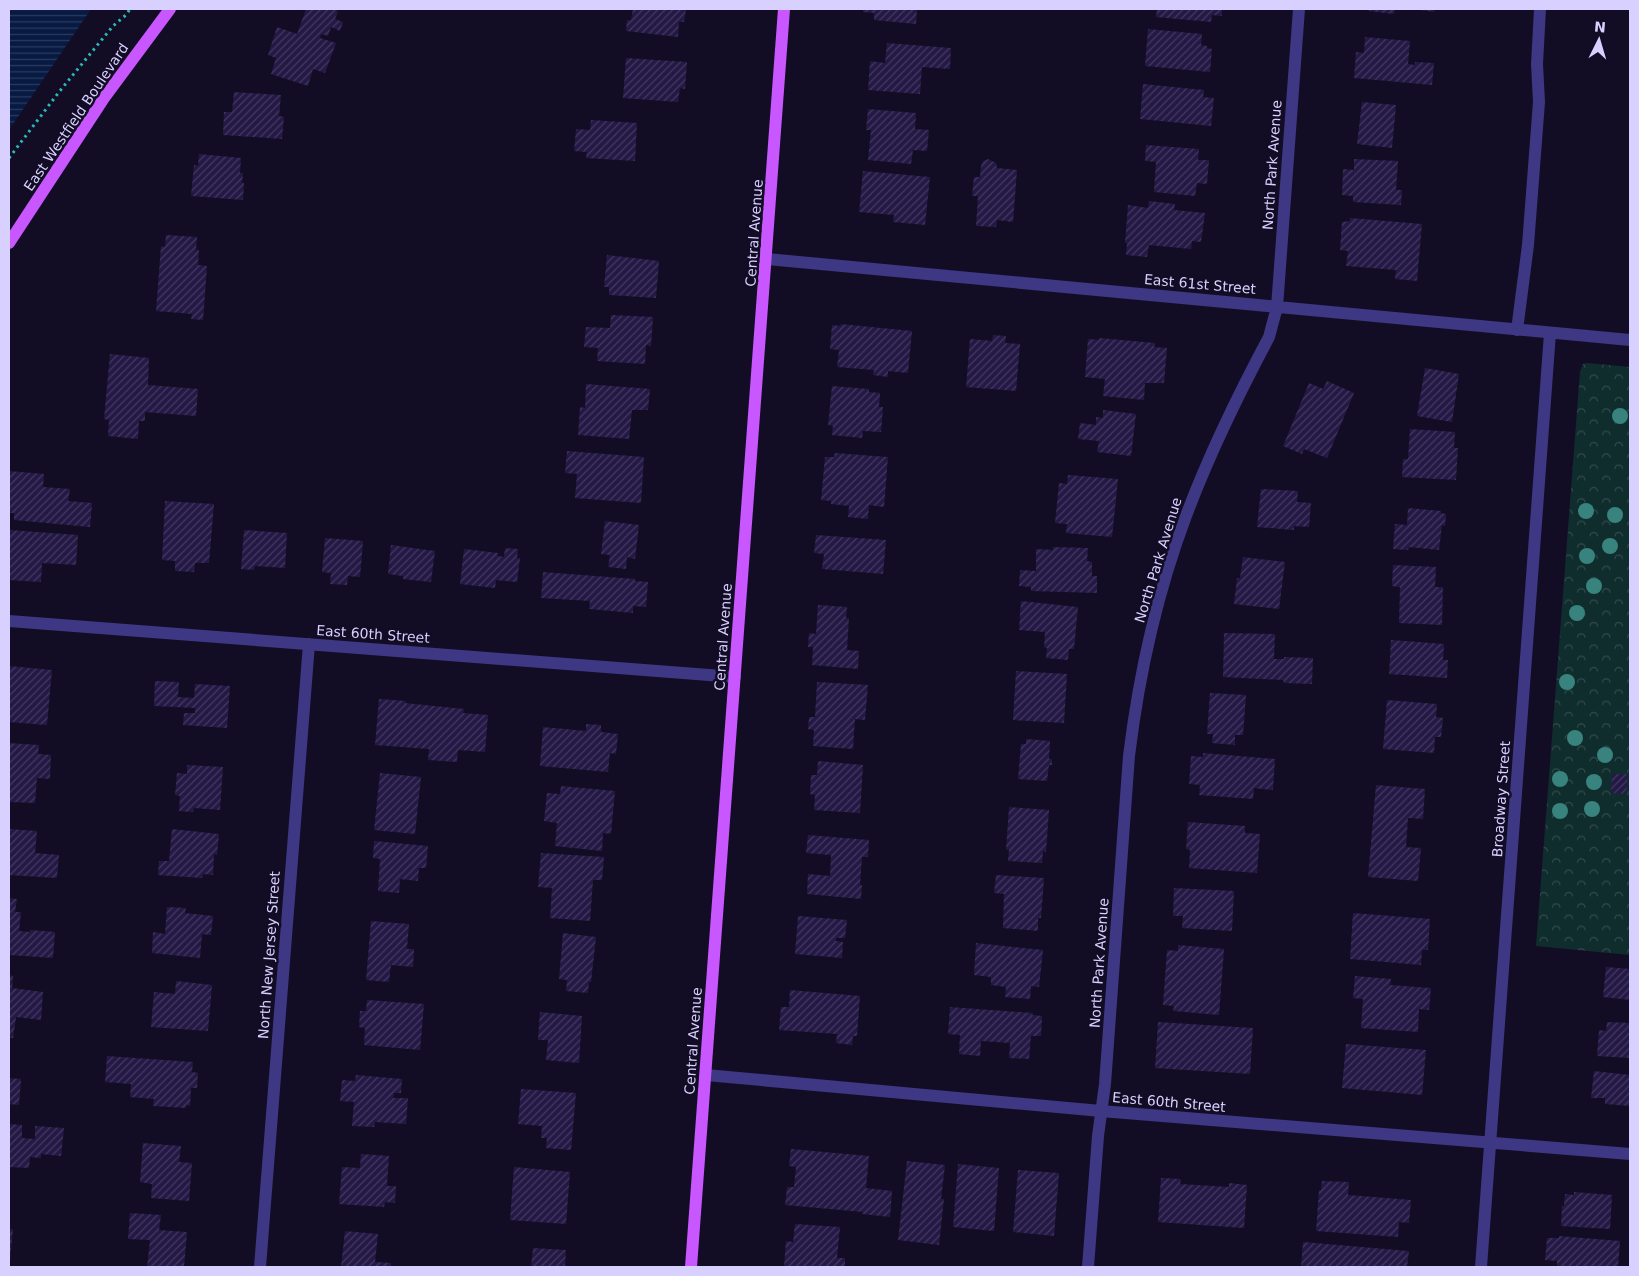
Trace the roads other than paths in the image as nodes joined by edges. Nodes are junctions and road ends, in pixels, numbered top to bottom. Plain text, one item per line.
1 (170, 9) edge
2 (784, 9) edge
3 (1299, 9) edge
4 (1540, 9) edge
5 (9, 243) edge
6 (767, 259) junction
7 (1277, 307) junction
8 (1517, 330) junction
9 (1550, 333) junction
10 (1630, 340) edge
11 (9, 621) edge
12 (309, 644) junction
13 (735, 678) junction
14 (706, 1075) junction
15 (1101, 1111) junction
16 (1490, 1143) junction
17 (1630, 1154) edge
18 (260, 1267) edge
19 (691, 1267) edge
20 (1088, 1267) edge
21 (1481, 1267) edge

1 - 5 main road, East Westfield Boulevard
2 - 6 main road, Central Avenue
3 - 7 street, North Park Avenue
4 - 8 street
6 - 7 street, East 61st Street
6 - 13 main road, Central Avenue
7 - 8 street, East 61st Street
7 - 15 street, North Park Avenue
8 - 9 street, East 61st Street
9 - 10 street, East 61st Street
9 - 16 street, Broadway Street
11 - 12 street, East 60th Street
12 - 13 street, East 60th Street
12 - 18 street, North New Jersey Street
13 - 14 main road, Central Avenue
14 - 15 street, East 60th Street
14 - 19 main road, Central Avenue
15 - 16 street, East 60th Street
15 - 20 street, North Park Avenue
16 - 17 street, East 60th Street
16 - 21 street, Broadway Street

